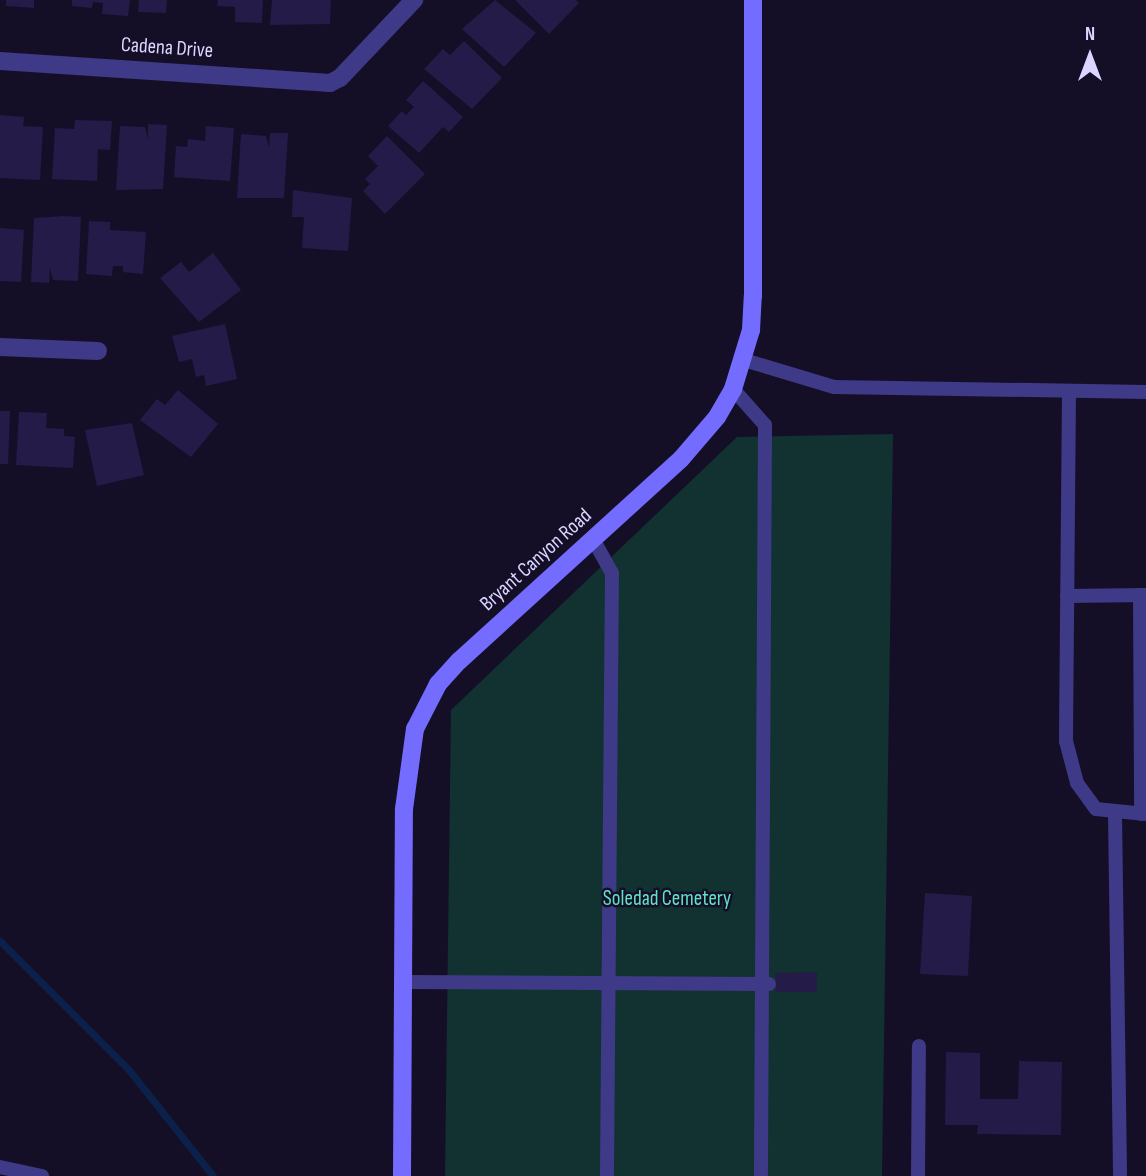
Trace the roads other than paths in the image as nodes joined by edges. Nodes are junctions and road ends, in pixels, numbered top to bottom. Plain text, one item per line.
1 (414, 0) edge
2 (753, 0) edge
3 (0, 61) edge
4 (0, 347) edge
5 (98, 351) dead end
6 (744, 360) junction
7 (733, 389) junction
8 (1069, 392) junction
9 (1146, 392) edge
10 (593, 539) junction
11 (1143, 595) edge
12 (1067, 596) junction
13 (1115, 814) junction
14 (1144, 814) edge
15 (403, 982) junction
16 (608, 984) junction
17 (766, 984) junction
18 (919, 1046) dead end
19 (0, 1167) edge
20 (42, 1176) edge
21 (402, 1176) edge
22 (607, 1176) edge
23 (761, 1176) edge
24 (918, 1176) edge
25 (1120, 1176) edge

1 - 3 street, Cadena Drive
2 - 6 street, Bryant Canyon Road
4 - 5 street
6 - 7 street, Bryant Canyon Road
6 - 8 lane
7 - 10 street, Bryant Canyon Road
7 - 17 lane
8 - 9 lane
8 - 12 lane
10 - 15 street, Bryant Canyon Road
10 - 16 lane
11 - 12 lane
11 - 14 lane
12 - 13 lane
13 - 14 lane
13 - 25 lane
15 - 16 lane
15 - 21 street, Bryant Canyon Road
16 - 17 lane
16 - 22 lane
17 - 23 lane
18 - 24 lane
19 - 20 lane

